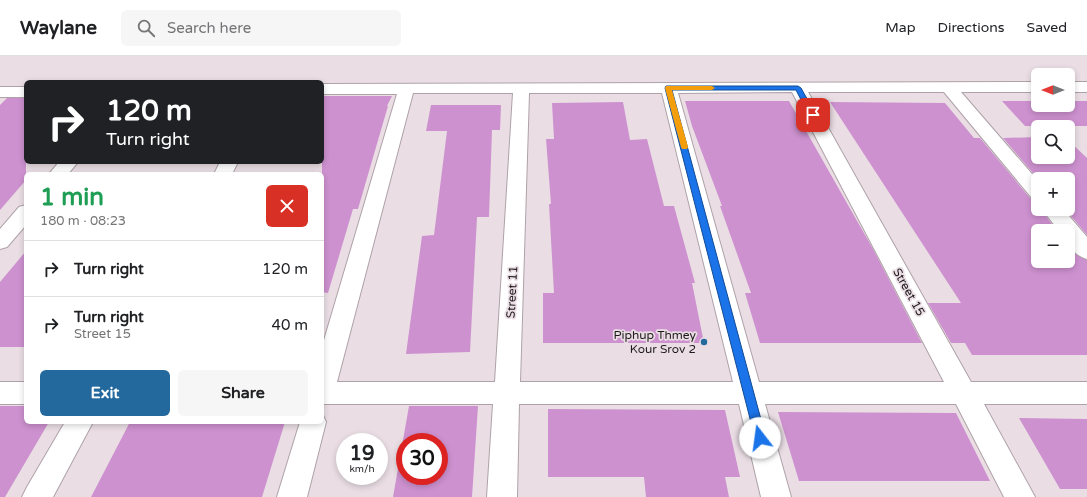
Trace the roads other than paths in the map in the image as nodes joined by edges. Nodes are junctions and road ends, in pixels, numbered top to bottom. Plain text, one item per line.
1 (521, 88) junction
2 (669, 88) junction
3 (798, 88) junction
4 (948, 88) junction
5 (1031, 88) edge
6 (1075, 88) edge
7 (1087, 88) edge
8 (324, 89) edge
9 (406, 89) junction
10 (0, 92) edge
11 (24, 92) edge
12 (67, 164) edge
13 (60, 172) edge
14 (1031, 185) edge
15 (24, 214) edge
16 (1058, 216) edge
17 (0, 242) edge
18 (1087, 251) edge
19 (324, 385) edge
20 (324, 392) edge
21 (0, 393) edge
22 (24, 393) edge
23 (507, 393) junction
24 (749, 393) junction
25 (964, 393) junction
26 (1087, 393) edge
27 (79, 424) edge
28 (312, 424) edge
29 (37, 497) edge
30 (292, 497) edge
31 (502, 497) edge
32 (776, 497) edge
33 (1020, 497) edge

1 - 2 street
1 - 9 street
1 - 23 street, Street 11
2 - 3 street
2 - 24 street
3 - 4 street
3 - 25 street, Street 15
4 - 5 street
4 - 14 street
6 - 7 street
8 - 9 street
9 - 19 street
10 - 11 street
12 - 13 street
15 - 17 street
16 - 18 street
20 - 23 street
21 - 22 street
23 - 24 street
23 - 31 street, Street 11
24 - 25 street
24 - 32 street
25 - 26 street
25 - 33 street, Street 15
27 - 29 street
28 - 30 street

